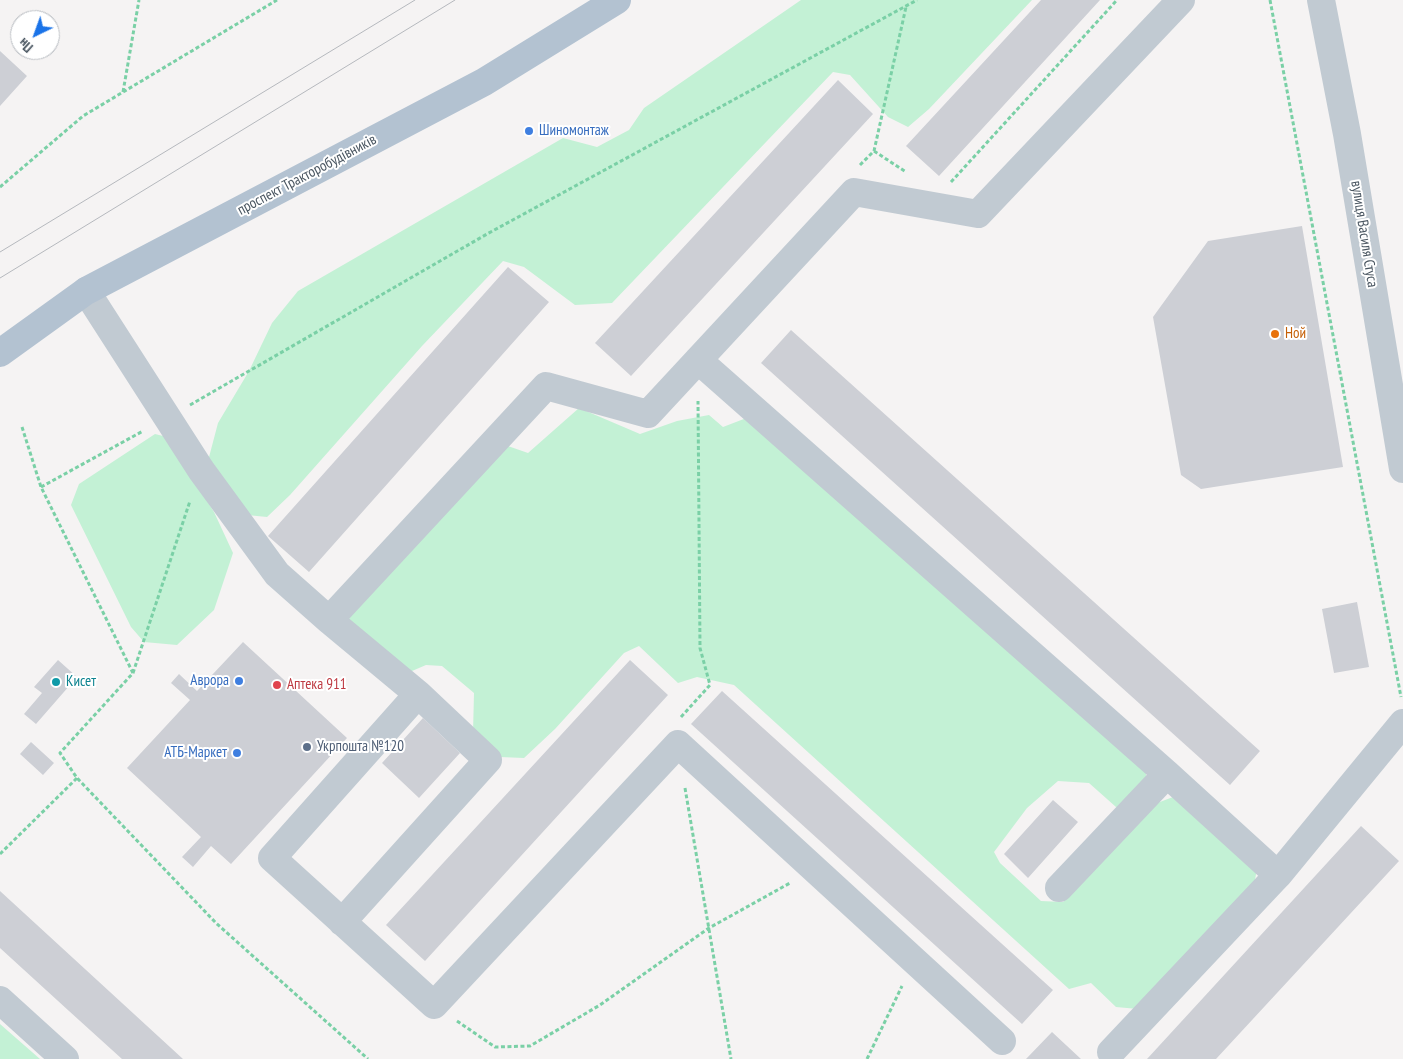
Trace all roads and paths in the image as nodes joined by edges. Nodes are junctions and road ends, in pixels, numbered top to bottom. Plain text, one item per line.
1 (139, 0) edge
2 (277, 0) edge
3 (617, 0) edge
4 (917, 0) edge
5 (1117, 0) edge
6 (1181, 0) edge
7 (1270, 0) edge
8 (1322, 0) edge
9 (123, 92) junction
10 (874, 151) dead end
11 (907, 172) dead end
12 (0, 187) edge
13 (946, 187) dead end
14 (86, 291) junction
15 (0, 353) edge
16 (698, 360) junction
17 (168, 417) junction
18 (22, 427) dead end
19 (201, 470) junction
20 (1403, 470) edge
21 (41, 487) junction
22 (329, 620) junction
23 (133, 673) junction
24 (418, 694) junction
25 (1402, 712) edge
26 (678, 744) junction
27 (1167, 774) junction
28 (77, 778) junction
29 (0, 854) edge
30 (815, 870) junction
31 (1278, 875) junction
32 (1059, 888) dead end
33 (342, 922) junction
34 (709, 928) junction
35 (914, 960) junction
36 (0, 1000) edge
37 (434, 1004) junction
38 (1002, 1041) dead end
39 (1111, 1052) dead end
40 (65, 1059) edge
41 (368, 1059) edge
42 (730, 1059) edge
43 (868, 1059) edge

1 - 9 path
2 - 9 path
3 - 14 main road, проспект Тракторобудівників
4 - 17 path
5 - 13 path
6 - 16 street
7 - 25 path
8 - 20 street, вулиця Василя Стуса
9 - 12 path
10 - 11 path
14 - 15 main road, проспект Тракторобудівників
14 - 17 street
16 - 22 street
16 - 26 path
16 - 27 street
17 - 19 street
17 - 21 path
18 - 21 path
19 - 22 street
19 - 23 path
21 - 23 path
22 - 24 street
23 - 28 path
24 - 33 street
24 - 33 street
25 - 31 street
26 - 30 street
26 - 34 path
26 - 37 street
27 - 31 street
27 - 32 street
28 - 29 path
28 - 41 path
30 - 34 path
30 - 35 street
31 - 39 street
33 - 37 street
34 - 37 path
34 - 42 path
35 - 38 street
35 - 43 path
36 - 40 street

